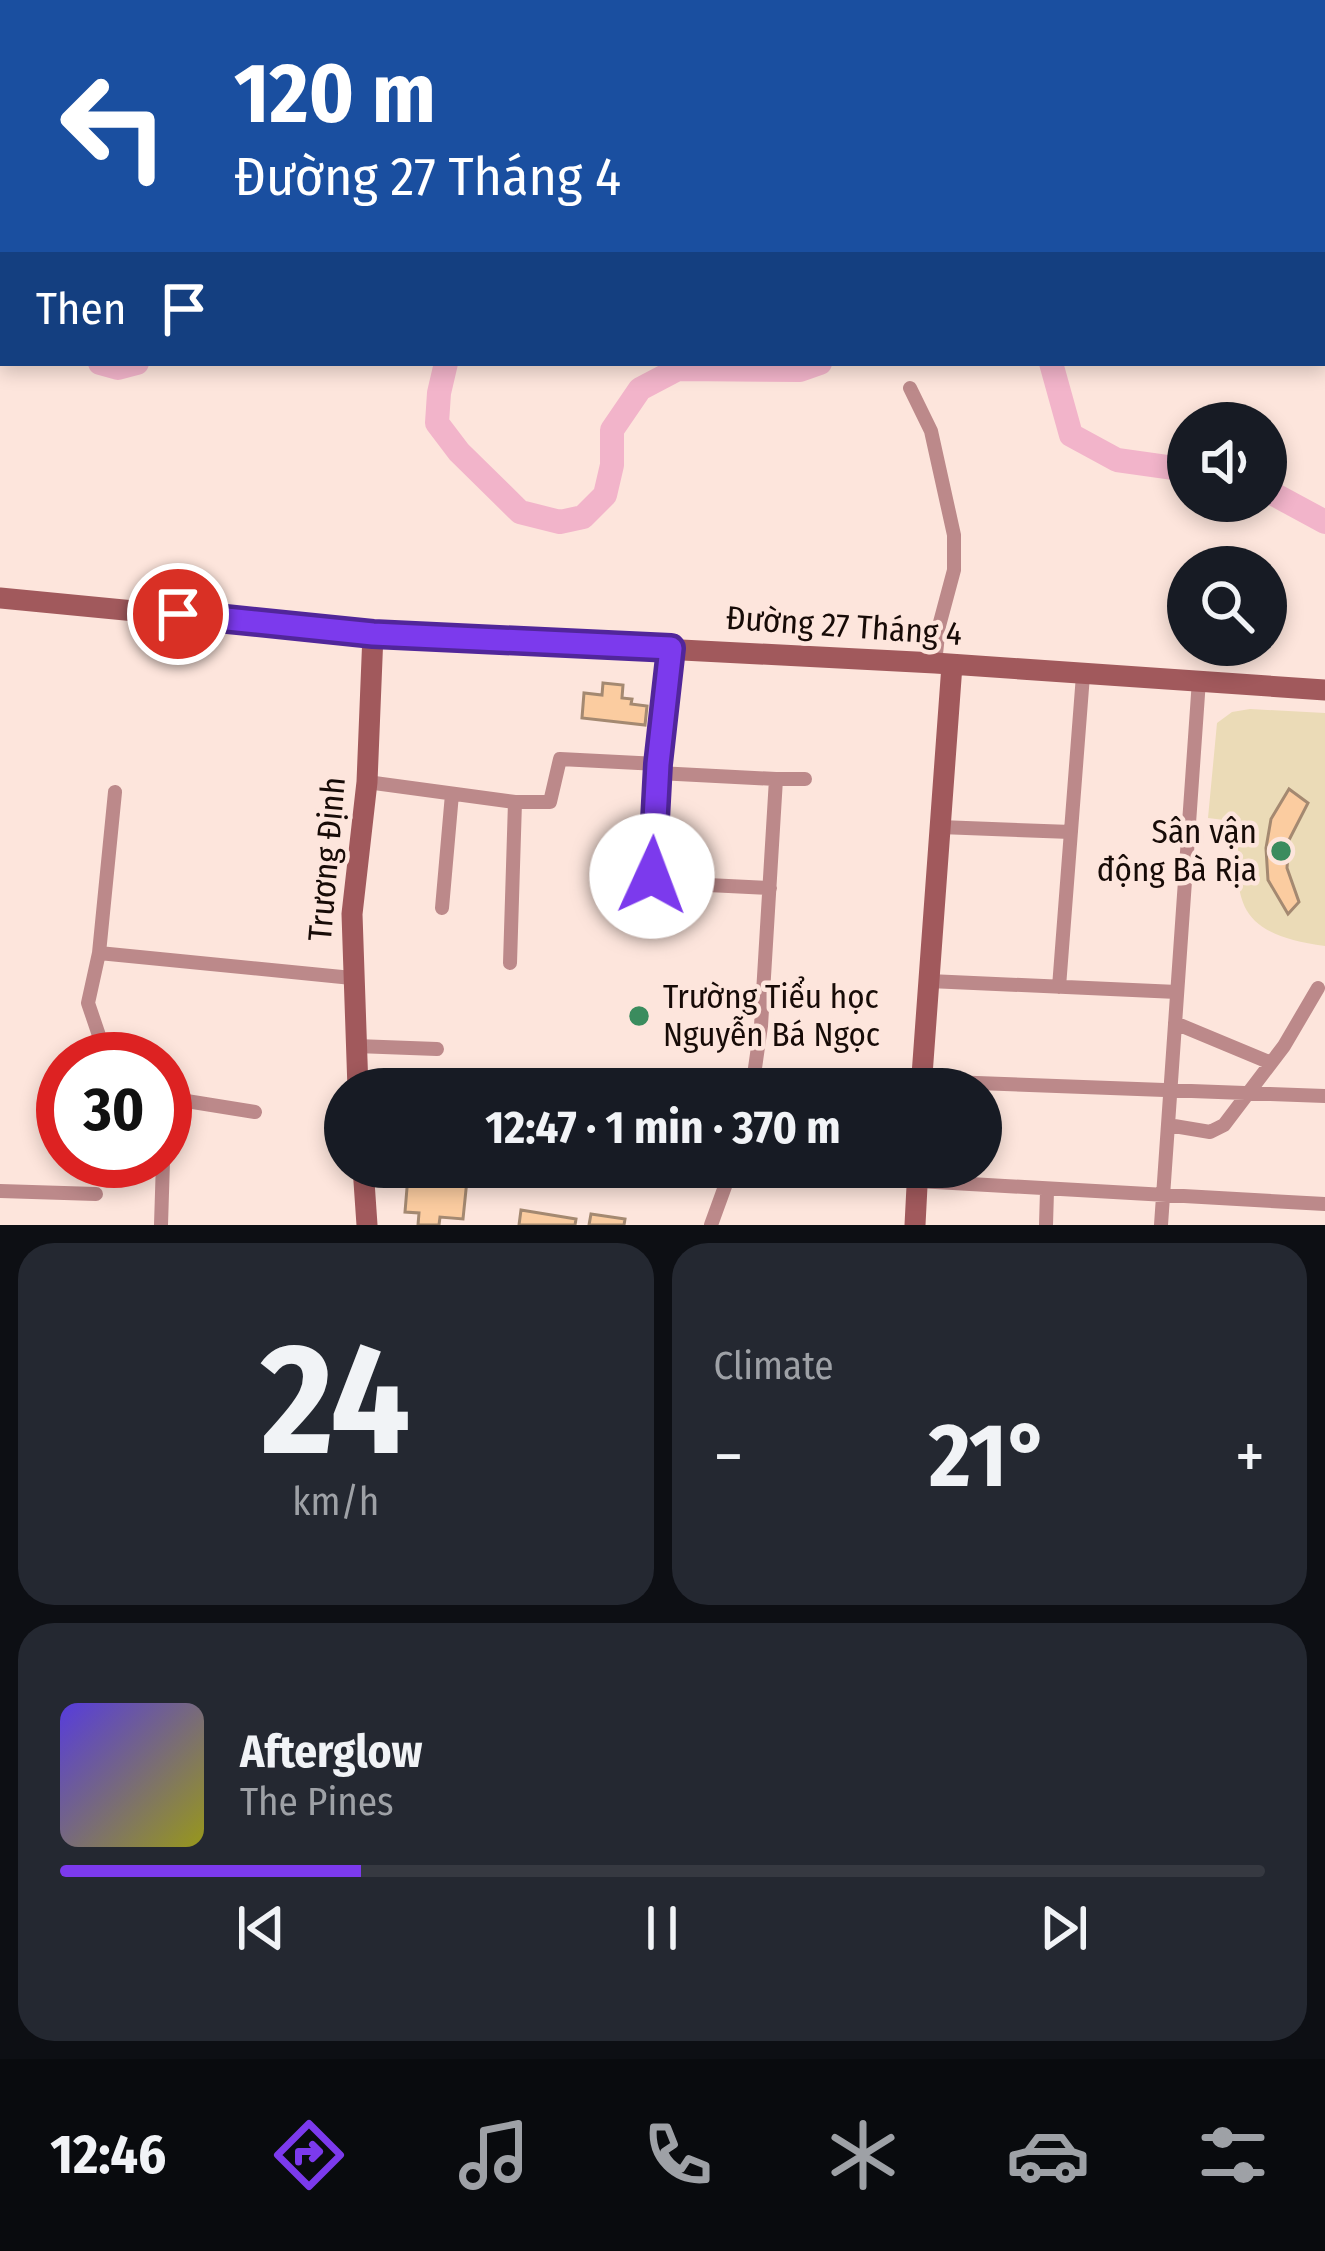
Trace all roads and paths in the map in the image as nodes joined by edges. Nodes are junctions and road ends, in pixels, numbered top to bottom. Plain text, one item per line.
1 (910, 388) dead end
2 (0, 598) edge
3 (373, 634) junction
4 (671, 648) junction
5 (944, 664) junction
6 (1083, 675) junction
7 (1199, 680) junction
8 (1325, 690) edge
9 (658, 768) junction
10 (805, 778) dead end
11 (776, 779) junction
12 (367, 782) junction
13 (115, 792) dead end
14 (452, 794) junction
15 (514, 802) junction
16 (940, 827) junction
17 (1071, 832) junction
18 (770, 888) junction
19 (442, 908) dead end
20 (99, 952) junction
21 (510, 963) dead end
22 (352, 978) junction
23 (929, 981) junction
24 (1059, 987) junction
25 (1318, 988) dead end
26 (1178, 992) junction
27 (1175, 1024) junction
28 (98, 1032) edge
29 (356, 1046) junction
30 (437, 1049) dead end
31 (1271, 1063) junction
32 (357, 1068) edge
33 (756, 1068) edge
34 (923, 1068) edge
35 (1002, 1087) edge
36 (1170, 1091) junction
37 (1248, 1094) junction
38 (1325, 1096) edge
39 (192, 1101) edge
40 (255, 1112) dead end
41 (1168, 1125) junction
42 (1002, 1184) edge
43 (163, 1188) edge
44 (364, 1188) edge
45 (724, 1188) edge
46 (917, 1188) edge
47 (1047, 1190) junction
48 (0, 1191) edge
49 (96, 1193) dead end
50 (1163, 1195) junction
51 (1325, 1204) edge
52 (161, 1225) edge
53 (367, 1225) edge
54 (711, 1225) edge
55 (916, 1225) edge
56 (1046, 1225) edge
57 (1161, 1225) edge

1 - 5 street
2 - 3 street, Đường 27 Tháng 4
3 - 4 street, Đường 27 Tháng 4
3 - 12 street, Trương Định
4 - 5 street, Đường 27 Tháng 4
4 - 9 street
5 - 6 street, Đường 27 Tháng 4
5 - 16 street
6 - 7 street, Đường 27 Tháng 4
6 - 17 street
7 - 8 street, Đường 27 Tháng 4
7 - 26 street
9 - 11 street
9 - 15 street
9 - 18 street
10 - 11 street
11 - 18 street
12 - 14 street
12 - 22 street, Trương Định
13 - 20 street
14 - 15 street
14 - 19 street
15 - 21 street
16 - 17 street
16 - 23 street
17 - 24 street
18 - 33 street
20 - 22 street
20 - 28 street
22 - 29 street, Trương Định
23 - 24 street
23 - 34 street
24 - 26 street
25 - 31 street
26 - 27 street
27 - 31 street
27 - 36 street
29 - 30 street
29 - 32 street, Trương Định
31 - 37 street
35 - 36 street
36 - 37 street
36 - 41 street
37 - 38 street
37 - 41 street
39 - 40 street
41 - 50 street
42 - 47 street
43 - 52 street
44 - 53 street
45 - 54 street
46 - 55 street
47 - 50 street
47 - 56 street
48 - 49 street
50 - 51 street
50 - 57 street

